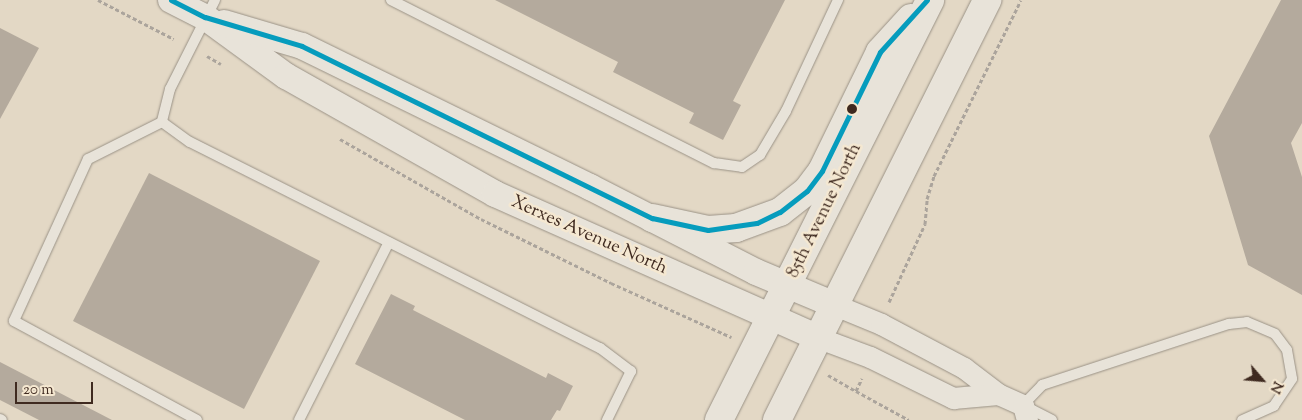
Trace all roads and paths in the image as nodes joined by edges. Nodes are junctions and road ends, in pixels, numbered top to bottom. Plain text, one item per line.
1 (171, 0) edge
2 (391, 0) edge
3 (838, 0) edge
4 (929, 0) edge
5 (987, 0) edge
6 (1021, 0) edge
7 (210, 9) edge
8 (162, 122) junction
9 (652, 218) junction
10 (389, 242) junction
11 (788, 286) junction
12 (835, 305) junction
13 (886, 310) dead end
14 (772, 318) junction
15 (819, 338) junction
16 (866, 370) dead end
17 (835, 378) dead end
18 (856, 391) junction
19 (998, 394) junction
20 (1025, 412) edge
21 (197, 420) edge
22 (299, 420) edge
23 (607, 420) edge
24 (719, 420) edge
25 (776, 420) edge
26 (909, 420) edge
27 (1052, 420) edge
28 (1242, 420) edge

1 - 7 street, Xerxes Avenue North
2 - 3 lane
4 - 9 main road
4 - 11 main road, 85th Avenue North
5 - 12 main road
6 - 13 path
7 - 8 lane
7 - 9 street, Xerxes Avenue North
7 - 14 street, Xerxes Avenue North
8 - 10 lane
8 - 21 lane
9 - 11 street, Xerxes Avenue North
10 - 22 lane
10 - 23 lane
11 - 12 street, Xerxes Avenue North
11 - 14 main road, 85th Avenue North
12 - 15 main road
12 - 19 street, Xerxes Avenue North
14 - 15 street, Xerxes Avenue North
14 - 24 main road, 85th Avenue North
15 - 19 street, Xerxes Avenue North
15 - 25 main road
16 - 18 path
17 - 18 path
18 - 26 path
19 - 20 street, Xerxes Avenue North
20 - 27 lane
20 - 28 lane

